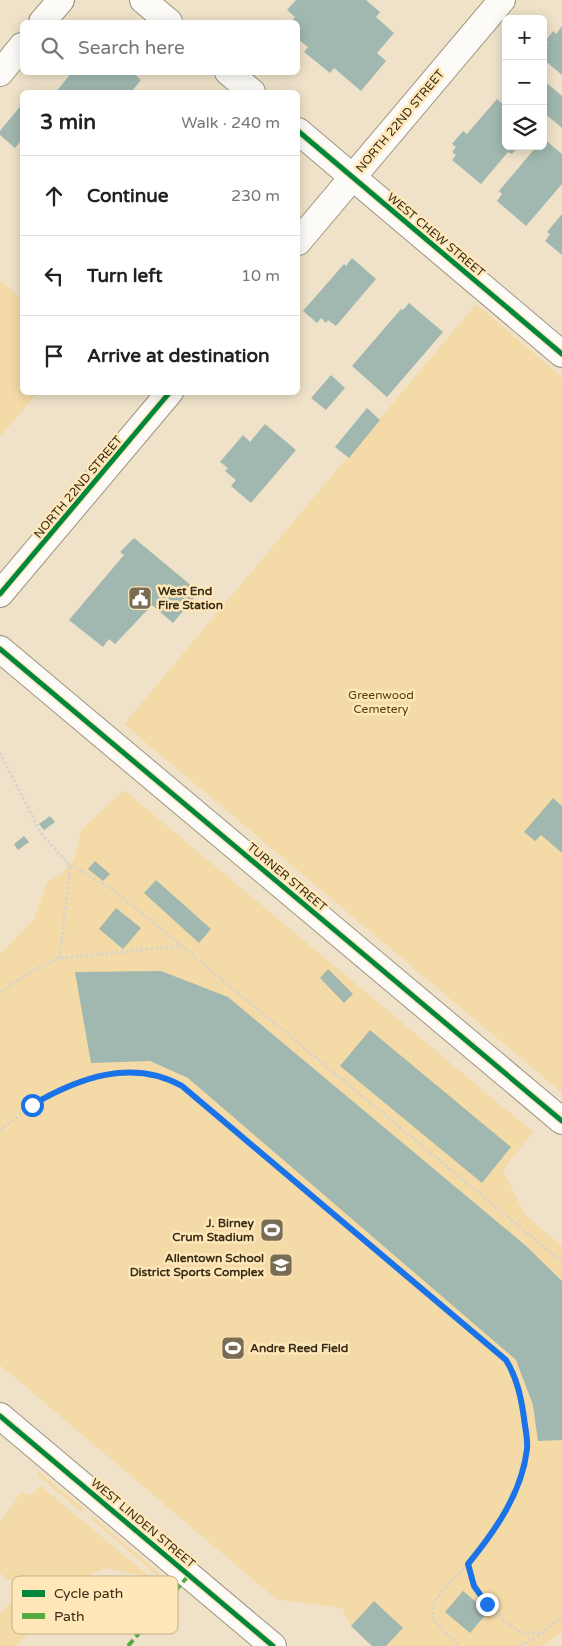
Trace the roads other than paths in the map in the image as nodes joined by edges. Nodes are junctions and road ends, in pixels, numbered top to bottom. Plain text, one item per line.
1 (61, 0) edge
2 (143, 0) edge
3 (502, 0) edge
4 (44, 20) edge
5 (167, 20) edge
6 (20, 48) edge
7 (0, 73) edge
8 (232, 75) edge
9 (250, 90) edge
10 (300, 133) edge
11 (352, 177) junction
12 (300, 240) edge
13 (557, 341) edge
14 (167, 395) edge
15 (0, 594) edge
16 (0, 649) edge
17 (562, 1121) edge
18 (0, 1416) edge
19 (273, 1646) edge

1 - 4 street
2 - 5 street
3 - 11 street, NORTH 22ND STREET
6 - 7 street
8 - 9 street
10 - 11 street, WEST CHEW STREET
11 - 12 street, NORTH 22ND STREET
11 - 13 street, WEST CHEW STREET
14 - 15 street, NORTH 22ND STREET
16 - 17 street, TURNER STREET
18 - 19 street, WEST LINDEN STREET

